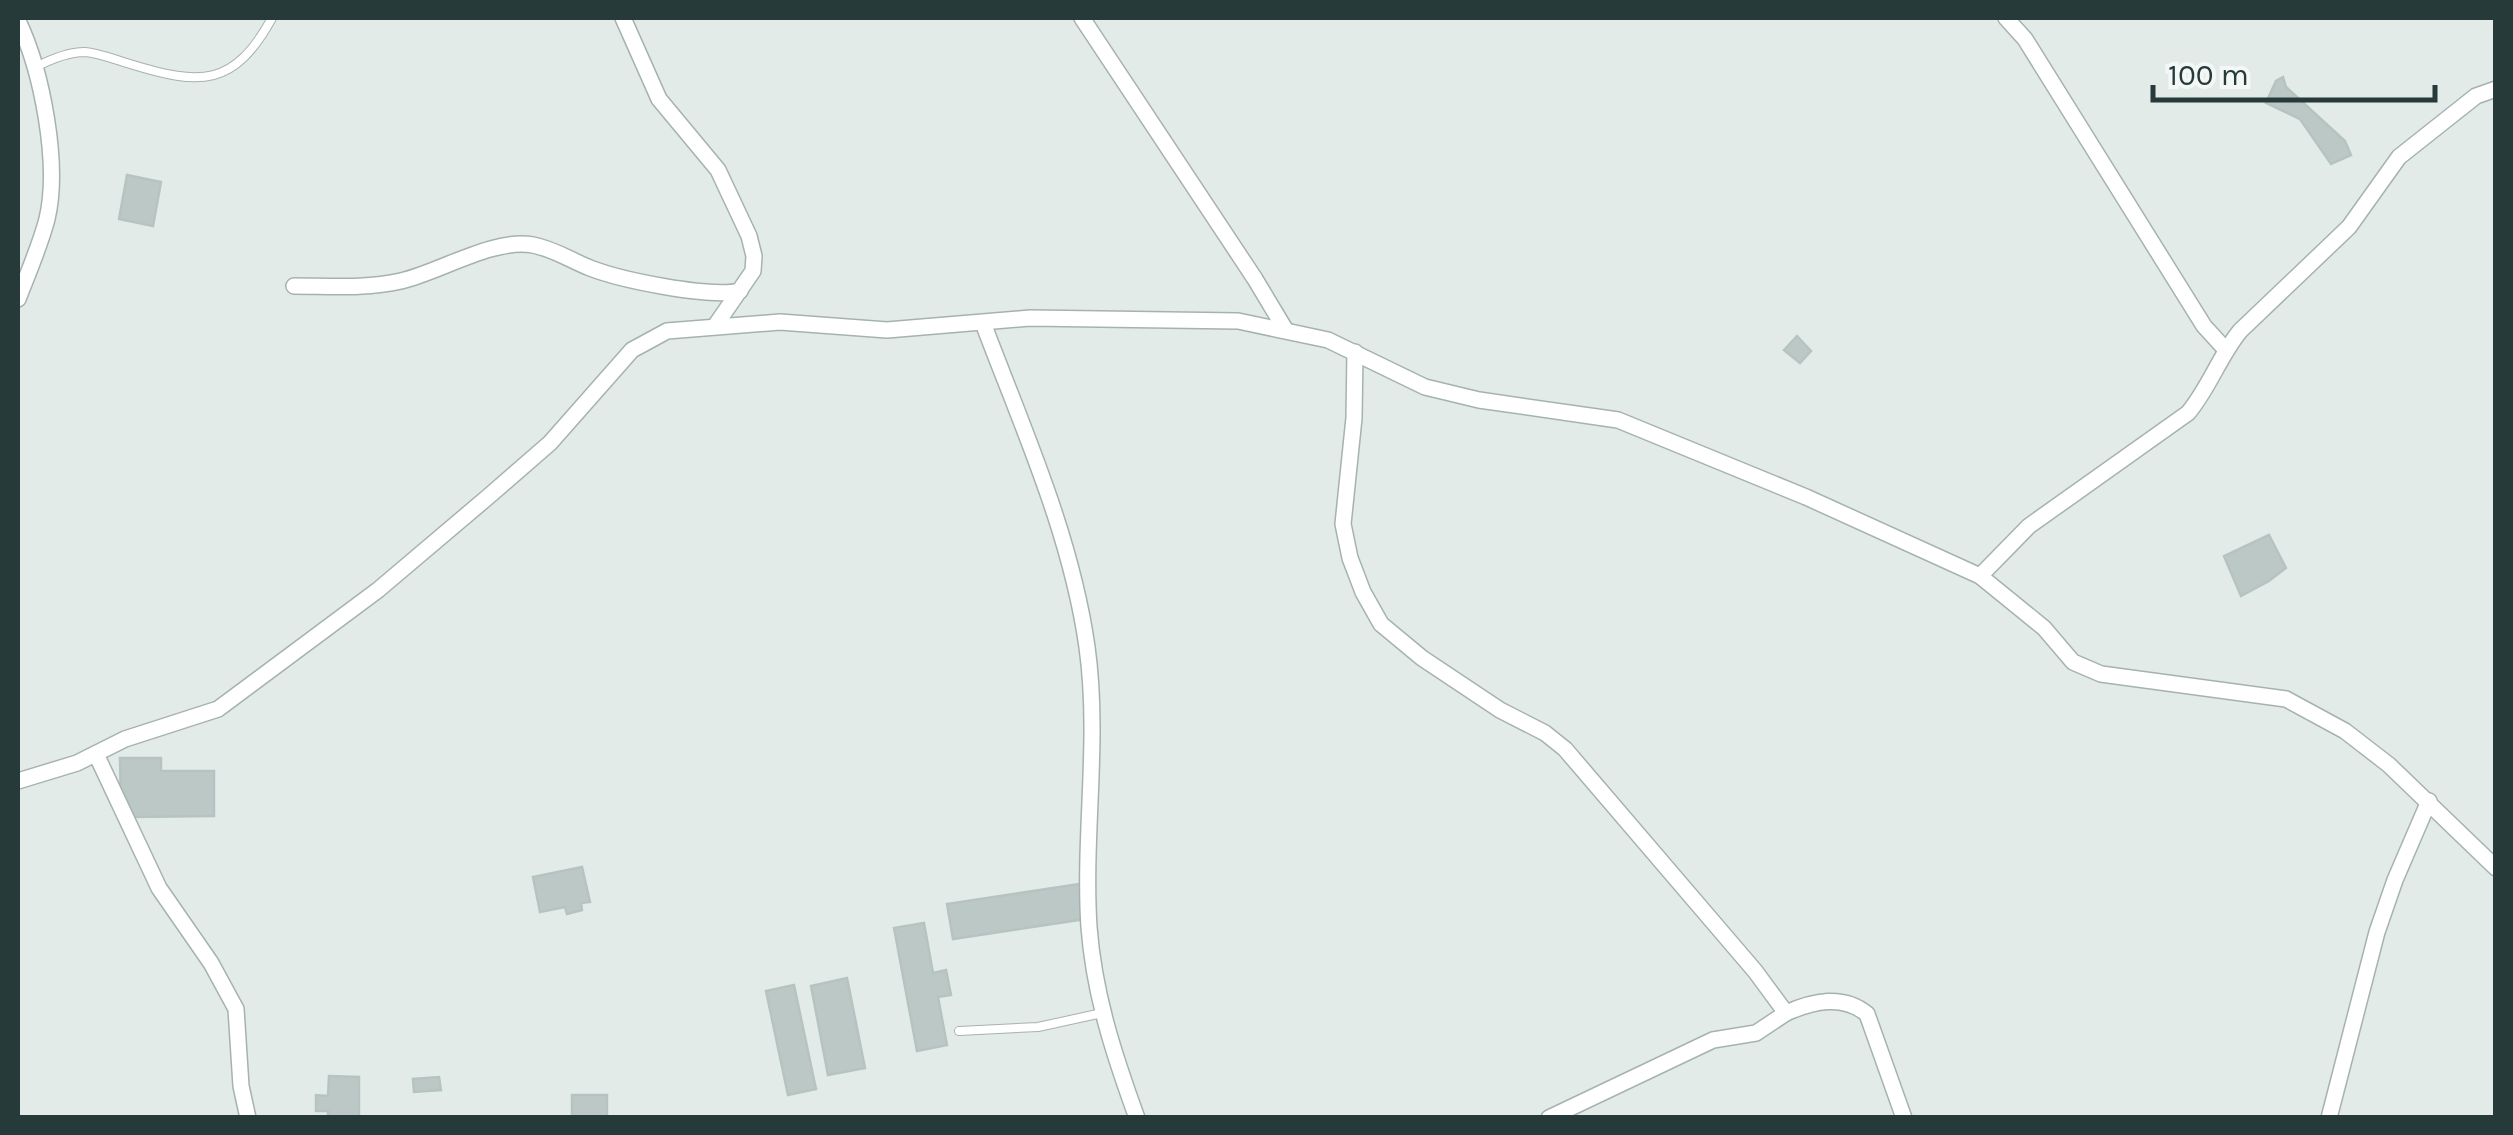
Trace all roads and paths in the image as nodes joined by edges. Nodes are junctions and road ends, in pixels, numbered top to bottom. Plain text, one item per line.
1 (272, 18) edge
2 (623, 18) edge
3 (1082, 18) edge
4 (2006, 18) edge
5 (18, 20) edge
6 (34, 68) junction
7 (2496, 89) edge
8 (294, 286) dead end
9 (740, 291) junction
10 (18, 299) edge
11 (983, 322) junction
12 (715, 326) junction
13 (1285, 328) junction
14 (2225, 349) junction
15 (1355, 352) junction
16 (1980, 576) junction
17 (96, 754) junction
18 (18, 781) edge
19 (2429, 801) junction
20 (2496, 868) edge
21 (1102, 1013) junction
22 (1786, 1013) junction
23 (960, 1031) dead end
24 (248, 1118) edge
25 (1137, 1118) edge
26 (1550, 1118) edge
27 (1904, 1118) edge
28 (2329, 1118) edge

1 - 6 lane
2 - 9 street
3 - 13 street
4 - 14 street
5 - 6 street
6 - 10 street
7 - 14 street
8 - 9 street
9 - 12 street
11 - 12 street
11 - 13 street
11 - 21 street
12 - 17 street
13 - 15 street
14 - 16 street
15 - 16 street
15 - 22 street
16 - 19 street
17 - 18 street
17 - 24 street
19 - 20 street
19 - 28 street
21 - 23 lane
21 - 25 street
22 - 26 street
22 - 27 street

